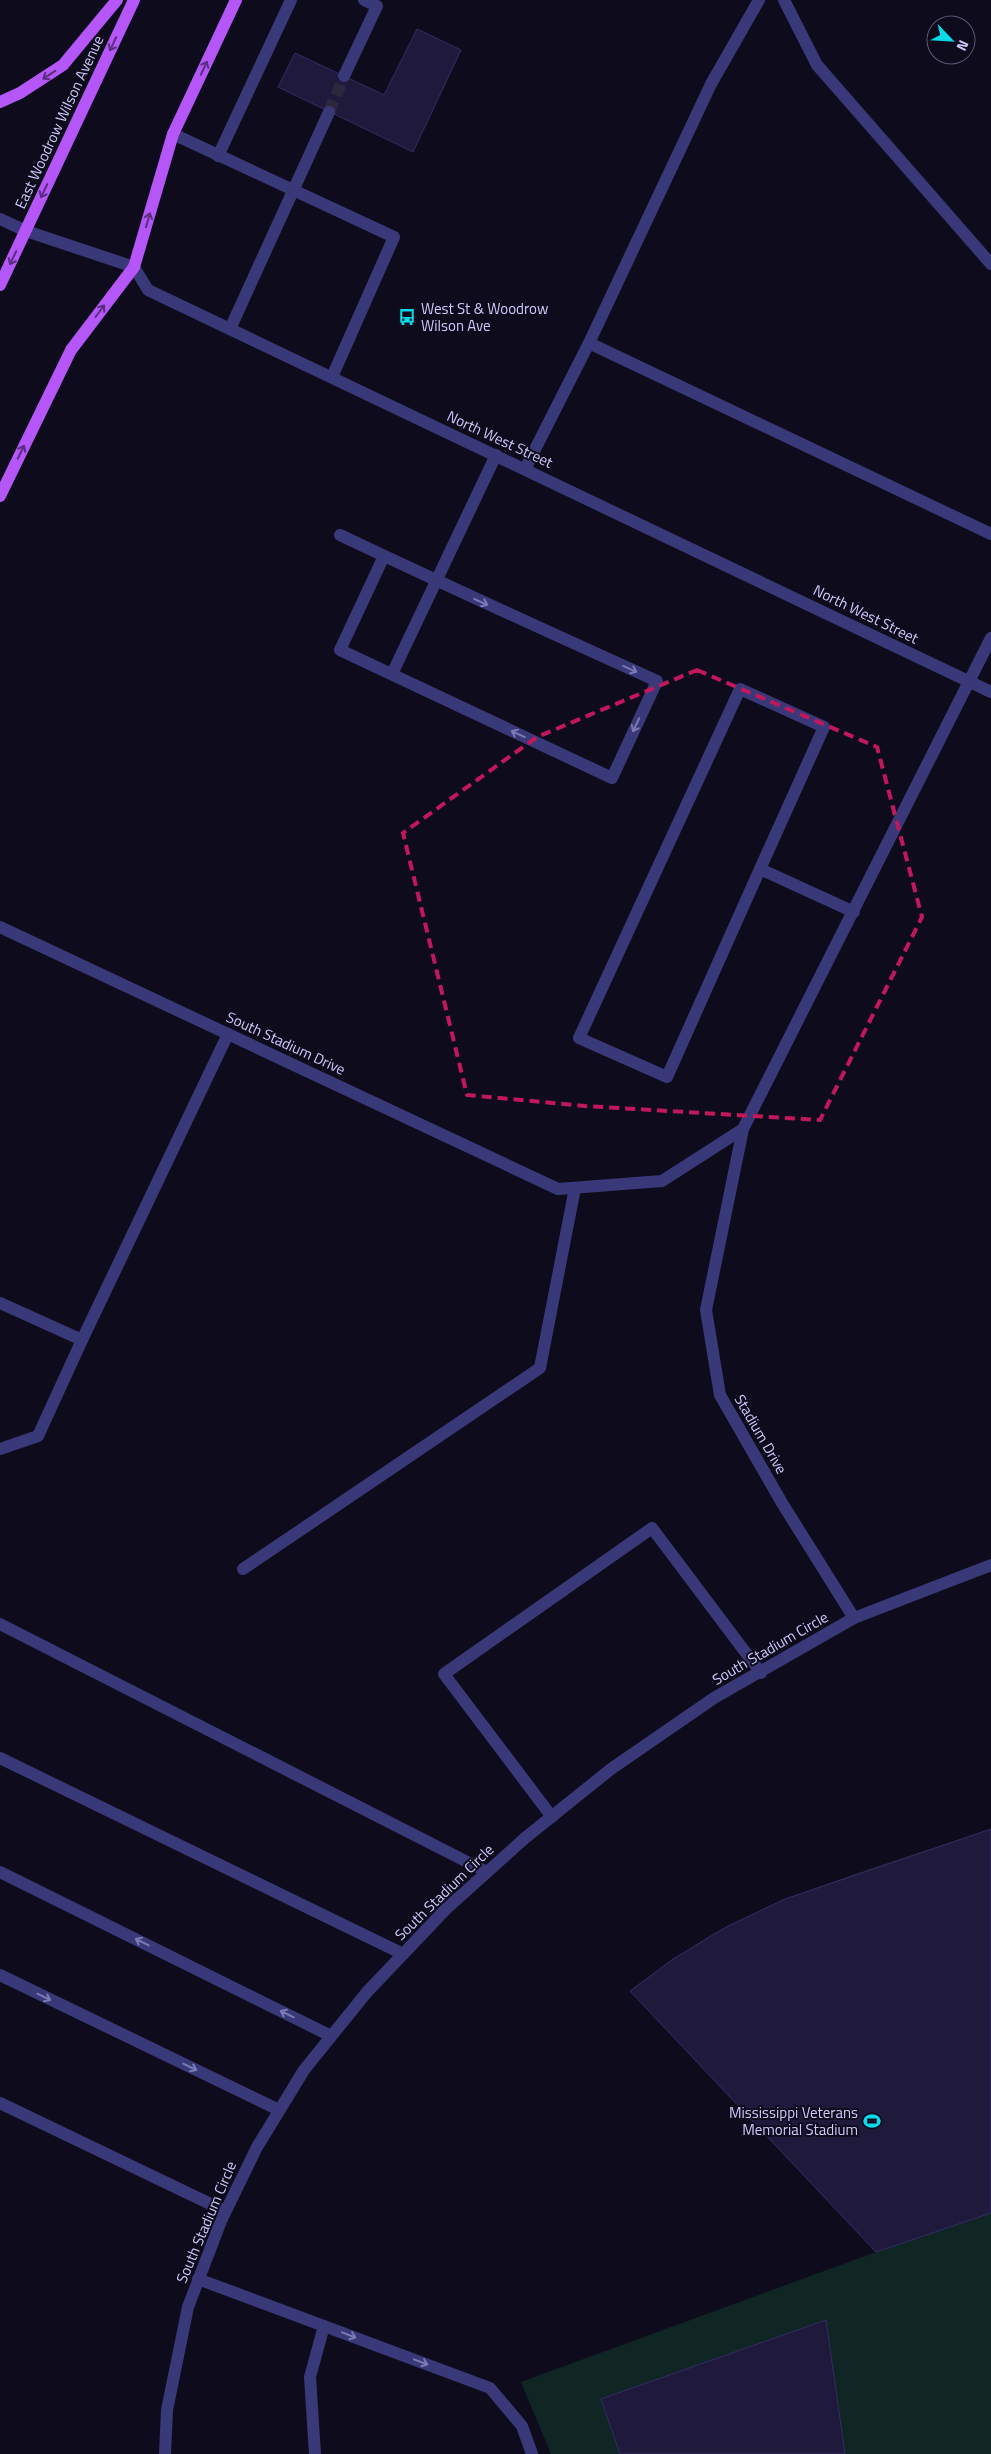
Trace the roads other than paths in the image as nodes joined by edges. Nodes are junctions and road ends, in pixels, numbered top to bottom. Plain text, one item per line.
1 (117, 0) edge
2 (134, 0) edge
3 (236, 0) edge
4 (291, 0) edge
5 (364, 0) edge
6 (759, 0) edge
7 (784, 0) edge
8 (344, 76) tunnel mouth
9 (0, 102) edge
10 (329, 112) tunnel mouth
11 (172, 134) junction
12 (218, 156) junction
13 (294, 189) junction
14 (0, 219) edge
15 (26, 231) junction
16 (991, 264) edge
17 (134, 267) junction
18 (0, 285) edge
19 (230, 329) junction
20 (589, 343) junction
21 (332, 377) junction
22 (496, 455) junction
23 (525, 469) junction
24 (0, 496) edge
25 (991, 534) edge
26 (340, 535) dead end
27 (384, 556) junction
28 (437, 582) junction
29 (991, 638) edge
30 (392, 674) junction
31 (970, 682) junction
32 (991, 692) edge
33 (760, 869) junction
34 (854, 912) junction
35 (0, 927) edge
36 (228, 1034) junction
37 (743, 1129) junction
38 (575, 1188) junction
39 (0, 1303) edge
40 (82, 1340) junction
41 (0, 1449) edge
42 (991, 1565) edge
43 (243, 1569) dead end
44 (854, 1618) junction
45 (0, 1624) edge
46 (761, 1673) junction
47 (0, 1758) edge
48 (552, 1816) junction
49 (0, 1872) edge
50 (487, 1872) junction
51 (403, 1954) junction
52 (0, 1975) edge
53 (331, 2036) junction
54 (0, 2103) edge
55 (279, 2110) junction
56 (226, 2211) junction
57 (198, 2279) junction
58 (324, 2326) junction
59 (165, 2454) edge
60 (315, 2454) edge
61 (532, 2454) edge

1 -> 9 main road
2 -> 15 main road, East Woodrow Wilson Avenue
11 -> 3 main road
4 - 12 street
5 - 8 street
6 - 20 street
7 - 16 street
10 - 13 street
11 - 12 street
17 -> 11 main road
12 - 13 street
13 - 19 street
13 - 21 street
14 - 15 street
15 - 17 street
15 -> 18 main road, East Woodrow Wilson Avenue
17 - 19 street, North West Street
24 -> 17 main road
19 - 21 street, North West Street
20 - 23 street
20 - 25 street
21 - 22 street, North West Street
22 - 23 street, North West Street
22 - 28 street
23 - 31 street, North West Street
26 - 27 street
27 - 28 street
27 - 30 street
28 - 30 street
28 -> 30 street
29 - 31 street
31 - 32 street, North West Street
31 - 34 street
33 - 33 street
33 - 34 street
34 - 37 street
35 - 36 street, South Stadium Drive
36 - 38 street, South Stadium Drive
36 - 40 street
37 - 38 street
37 - 44 street, Stadium Drive
38 - 43 street
39 - 40 street
40 - 41 street
42 - 44 street, South Stadium Circle
44 - 46 street, South Stadium Circle
45 - 50 street
46 - 48 street, South Stadium Circle
46 - 48 street
47 - 51 street
48 - 50 street, South Stadium Circle
53 -> 49 street
50 - 51 street, South Stadium Circle
51 - 53 street, South Stadium Circle
52 -> 55 street
53 - 55 street, South Stadium Circle
54 - 56 street
55 - 56 street, South Stadium Circle
56 - 57 street, South Stadium Circle
57 - 58 street
57 - 59 street, South Stadium Circle
58 - 60 street
58 -> 61 street

